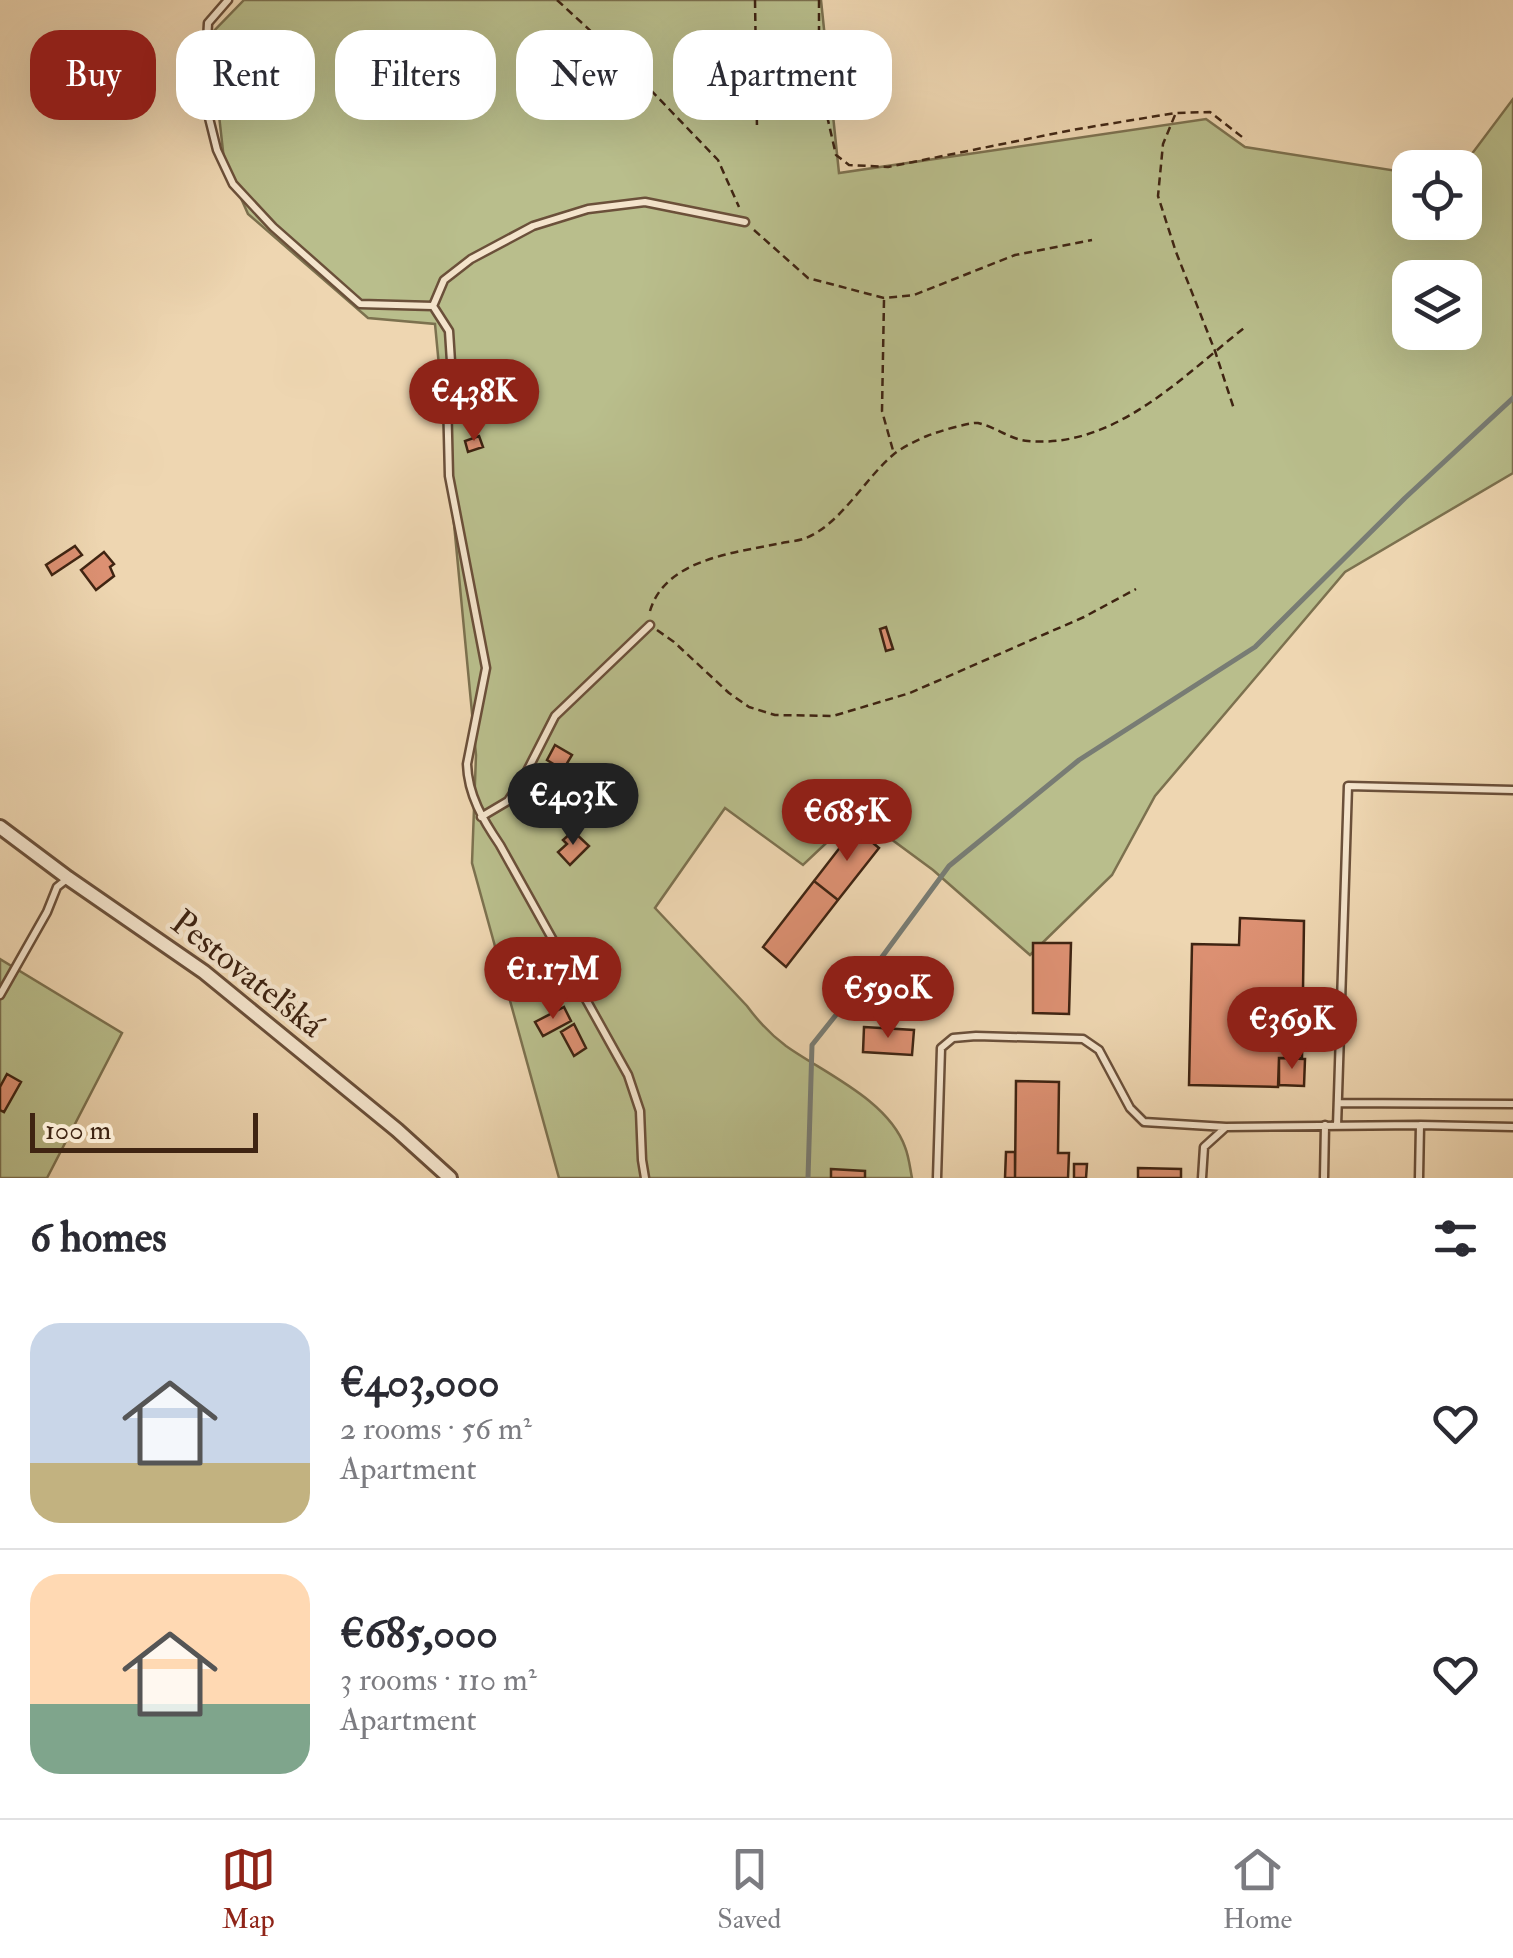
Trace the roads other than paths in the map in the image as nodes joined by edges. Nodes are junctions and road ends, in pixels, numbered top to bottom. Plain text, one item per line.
1 (228, 0) edge
2 (745, 222) road end
3 (433, 306) junction
4 (650, 625) road end
5 (1513, 790) edge
6 (482, 817) junction
7 (0, 827) edge
8 (68, 878) junction
9 (0, 996) edge
10 (1338, 1103) junction
11 (1513, 1104) edge
12 (1325, 1125) junction
13 (1420, 1125) junction
14 (1337, 1126) junction
15 (1226, 1127) junction
16 (1513, 1127) edge
17 (450, 1178) edge
18 (646, 1178) edge
19 (936, 1178) edge
20 (1202, 1178) edge
21 (1324, 1178) edge
22 (1419, 1178) edge

1 - 3 lane
2 - 3 lane
3 - 6 lane
4 - 6 lane
5 - 10 lane
6 - 18 lane
7 - 8 street, Pestovateľská
8 - 9 lane
8 - 17 street, Pestovateľská
10 - 11 lane
10 - 14 lane
12 - 14 lane
12 - 15 lane
12 - 21 lane
13 - 14 lane
13 - 16 lane
13 - 22 lane
15 - 19 lane
15 - 20 lane

